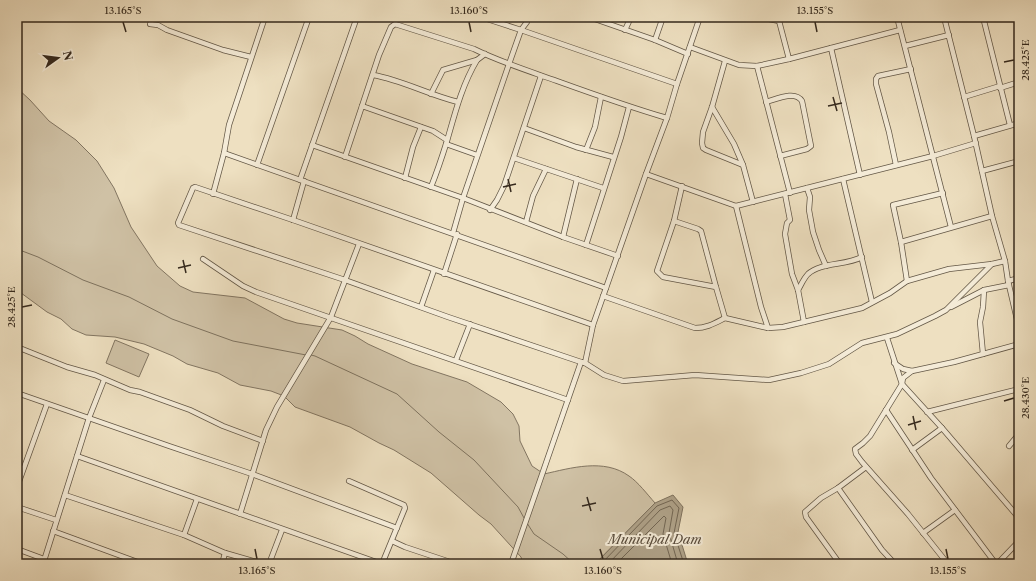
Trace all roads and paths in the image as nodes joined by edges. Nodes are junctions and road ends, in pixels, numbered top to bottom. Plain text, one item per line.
1 (265, 17) edge
2 (309, 17) edge
3 (357, 17) edge
4 (481, 17) edge
5 (528, 17) edge
6 (589, 17) edge
7 (631, 17) edge
8 (663, 17) edge
9 (700, 17) edge
10 (758, 17) edge
11 (897, 17) edge
12 (945, 17) edge
13 (983, 17) edge
14 (778, 19) edge
15 (150, 24) dead end
16 (521, 30) junction
17 (625, 30) junction
18 (900, 30) junction
19 (948, 35) junction
20 (655, 40) junction
21 (905, 46) junction
22 (690, 47) junction
23 (831, 48) junction
24 (485, 54) junction
25 (688, 54) junction
26 (251, 57) junction
27 (789, 59) junction
28 (477, 60) junction
29 (725, 61) junction
30 (509, 64) junction
31 (757, 66) junction
32 (911, 69) junction
33 (373, 74) junction
34 (541, 76) junction
35 (1019, 82) edge
36 (676, 84) junction
37 (1000, 87) junction
38 (431, 94) junction
39 (601, 97) junction
40 (964, 97) junction
41 (458, 102) junction
42 (766, 102) junction
43 (362, 106) junction
44 (629, 107) junction
45 (712, 107) junction
46 (667, 118) junction
47 (1019, 123) edge
48 (1010, 125) junction
49 (421, 127) junction
50 (524, 128) junction
51 (974, 136) junction
52 (447, 142) junction
53 (976, 143) junction
54 (312, 145) junction
55 (586, 150) junction
56 (224, 153) junction
57 (477, 155) junction
58 (780, 156) junction
59 (933, 156) junction
60 (345, 157) junction
61 (613, 157) junction
62 (514, 158) junction
63 (1019, 162) edge
64 (257, 165) junction
65 (743, 165) junction
66 (896, 165) junction
67 (546, 169) junction
68 (982, 171) junction
69 (646, 174) junction
70 (860, 175) junction
71 (405, 178) junction
72 (577, 179) junction
73 (843, 179) junction
74 (302, 180) junction
75 (682, 186) junction
76 (431, 187) junction
77 (603, 188) junction
78 (807, 188) junction
79 (787, 193) junction
80 (943, 193) junction
81 (213, 194) junction
82 (463, 198) junction
83 (753, 202) junction
84 (736, 206) junction
85 (490, 210) junction
86 (992, 216) junction
87 (293, 220) junction
88 (526, 222) junction
89 (674, 222) junction
90 (951, 227) junction
91 (455, 234) junction
92 (563, 237) junction
93 (901, 242) junction
94 (359, 244) junction
95 (586, 245) junction
96 (618, 256) junction
97 (862, 257) junction
98 (203, 259) dead end
99 (1005, 261) junction
100 (992, 264) junction
101 (826, 266) junction
102 (434, 270) junction
103 (444, 274) junction
104 (1019, 278) edge
105 (346, 280) junction
106 (907, 281) junction
107 (1008, 283) junction
108 (606, 288) junction
109 (716, 288) junction
110 (798, 290) junction
111 (984, 290) junction
112 (603, 296) junction
113 (872, 302) junction
114 (421, 306) junction
115 (946, 310) junction
116 (331, 317) junction
117 (725, 318) junction
118 (804, 322) junction
119 (470, 324) junction
120 (593, 325) junction
121 (768, 328) junction
122 (1019, 328) edge
123 (887, 338) junction
124 (1019, 344) edge
125 (17, 347) edge
126 (983, 354) junction
127 (456, 360) junction
128 (583, 363) junction
129 (894, 363) junction
130 (912, 371) junction
131 (104, 380) junction
132 (902, 384) junction
133 (1019, 389) edge
134 (17, 393) edge
135 (568, 400) junction
136 (47, 404) junction
137 (886, 410) junction
138 (927, 412) junction
139 (89, 418) junction
140 (942, 428) junction
141 (1019, 434) edge
142 (262, 441) junction
143 (1009, 446) dead end
144 (912, 450) junction
145 (77, 456) junction
146 (866, 467) junction
147 (252, 474) junction
148 (349, 481) dead end
149 (17, 486) edge
150 (838, 488) junction
151 (65, 495) junction
152 (197, 499) junction
153 (17, 507) edge
154 (955, 510) junction
155 (240, 514) junction
156 (1018, 516) edge
157 (56, 520) junction
158 (397, 528) junction
159 (282, 530) junction
160 (53, 531) junction
161 (924, 532) junction
162 (184, 536) junction
163 (1019, 540) edge
164 (392, 541) junction
165 (17, 549) edge
166 (225, 553) junction
167 (43, 562) edge
168 (143, 564) edge
169 (222, 564) edge
170 (264, 564) edge
171 (269, 564) edge
172 (456, 564) edge
173 (512, 564) edge
174 (840, 564) edge
175 (895, 564) edge
176 (948, 564) edge
177 (996, 564) edge

1 - 26 street
2 - 64 street
3 - 54 street
4 - 16 street
5 - 16 street
6 - 17 street
7 - 17 street
8 - 20 street
9 - 22 street
10 - 14 street
11 - 18 street
12 - 19 street
13 - 37 street
14 - 27 street
15 - 26 street
16 - 30 street
16 - 36 street
17 - 20 street
18 - 21 street
18 - 23 street
19 - 21 street
19 - 40 street
20 - 25 street
21 - 32 street
22 - 25 street
22 - 29 street
23 - 27 street
23 - 70 street
24 - 28 street
24 - 30 street
24 - 33 street
25 - 36 street
26 - 56 street
27 - 31 street
28 - 38 street
28 - 41 street
29 - 31 street
29 - 45 street
30 - 34 street
30 - 57 street
31 - 42 street
32 - 59 street
32 - 66 street
33 - 38 street
33 - 43 street
34 - 39 street
34 - 50 street
35 - 37 street
36 - 46 street
37 - 40 street
37 - 48 street
38 - 41 street
39 - 44 street
39 - 55 street
40 - 51 street
41 - 52 street
42 - 58 street
42 - 58 street
43 - 49 street
43 - 60 street
44 - 46 street
44 - 61 street
45 - 65 street
45 - 65 street
46 - 69 street
47 - 48 street
48 - 51 street
49 - 52 street
49 - 71 street
50 - 55 street
50 - 62 street
51 - 53 street
52 - 57 street
52 - 76 street
53 - 59 street
53 - 68 street
54 - 60 street
54 - 74 street
55 - 61 street
56 - 64 street
56 - 81 street
57 - 82 street
58 - 79 street
59 - 66 street
59 - 80 street
60 - 71 street
61 - 77 street
62 - 67 street
62 - 85 street
63 - 68 street
64 - 74 street
65 - 83 street
66 - 70 street
67 - 72 street
67 - 88 street
68 - 86 street
69 - 75 street
69 - 96 street
70 - 73 street
71 - 76 street
72 - 77 street
72 - 92 street
73 - 78 street
73 - 97 street
74 - 87 street
74 - 91 street
75 - 84 street
75 - 89 street
76 - 82 street
77 - 95 street
78 - 79 street
78 - 101 street
79 - 83 street
79 - 110 street
80 - 90 street
80 - 93 street
81 - 87 street
81 - 105 street
82 - 85 street
82 - 91 street
83 - 84 street
84 - 121 street
85 - 88 street
86 - 90 street
86 - 99 street
87 - 94 street
88 - 92 street
89 - 109 street
89 - 109 street
90 - 93 street
91 - 103 street
91 - 108 street
92 - 95 street
93 - 106 street
94 - 102 street
94 - 105 street
95 - 96 street
96 - 108 street
97 - 101 street
97 - 113 street
98 - 116 street
99 - 100 street
99 - 107 street
100 - 106 street
100 - 115 street
101 - 110 street
102 - 103 street
102 - 114 street
103 - 120 street
104 - 107 street
105 - 114 street
105 - 116 street
106 - 113 street
107 - 111 street
107 - 122 street
108 - 112 street
109 - 117 street
110 - 118 street
111 - 115 street
111 - 126 street
112 - 117 street
112 - 120 street
113 - 118 street
114 - 119 street
115 - 123 street
116 - 127 street
116 - 142 street
117 - 121 street
118 - 121 street
119 - 127 street
119 - 128 street
120 - 128 street
123 - 128 street
123 - 129 street
124 - 126 street
125 - 131 street
126 - 130 street
127 - 135 street
128 - 135 street
129 - 130 street
129 - 132 street
130 - 132 street
131 - 139 street
131 - 142 street
132 - 137 street
132 - 138 street
133 - 138 street
134 - 136 street
135 - 173 street
136 - 139 street
136 - 149 street
137 - 144 street
137 - 146 street
138 - 140 street
139 - 145 street
139 - 147 street
140 - 144 street
140 - 156 street
141 - 143 street
142 - 147 street
144 - 154 street
145 - 151 street
145 - 152 street
146 - 150 street
146 - 161 street
147 - 155 street
147 - 158 street
148 - 158 street
150 - 174 street
150 - 175 street
151 - 157 street
151 - 162 street
152 - 155 street
152 - 162 street
153 - 157 street
154 - 161 street
154 - 177 street
155 - 159 street
157 - 160 street
158 - 164 street
159 - 164 street
159 - 171 street
160 - 167 street
160 - 168 street
161 - 176 street
162 - 166 street
163 - 177 street
164 - 172 street
165 - 167 street
166 - 169 street
166 - 170 street

